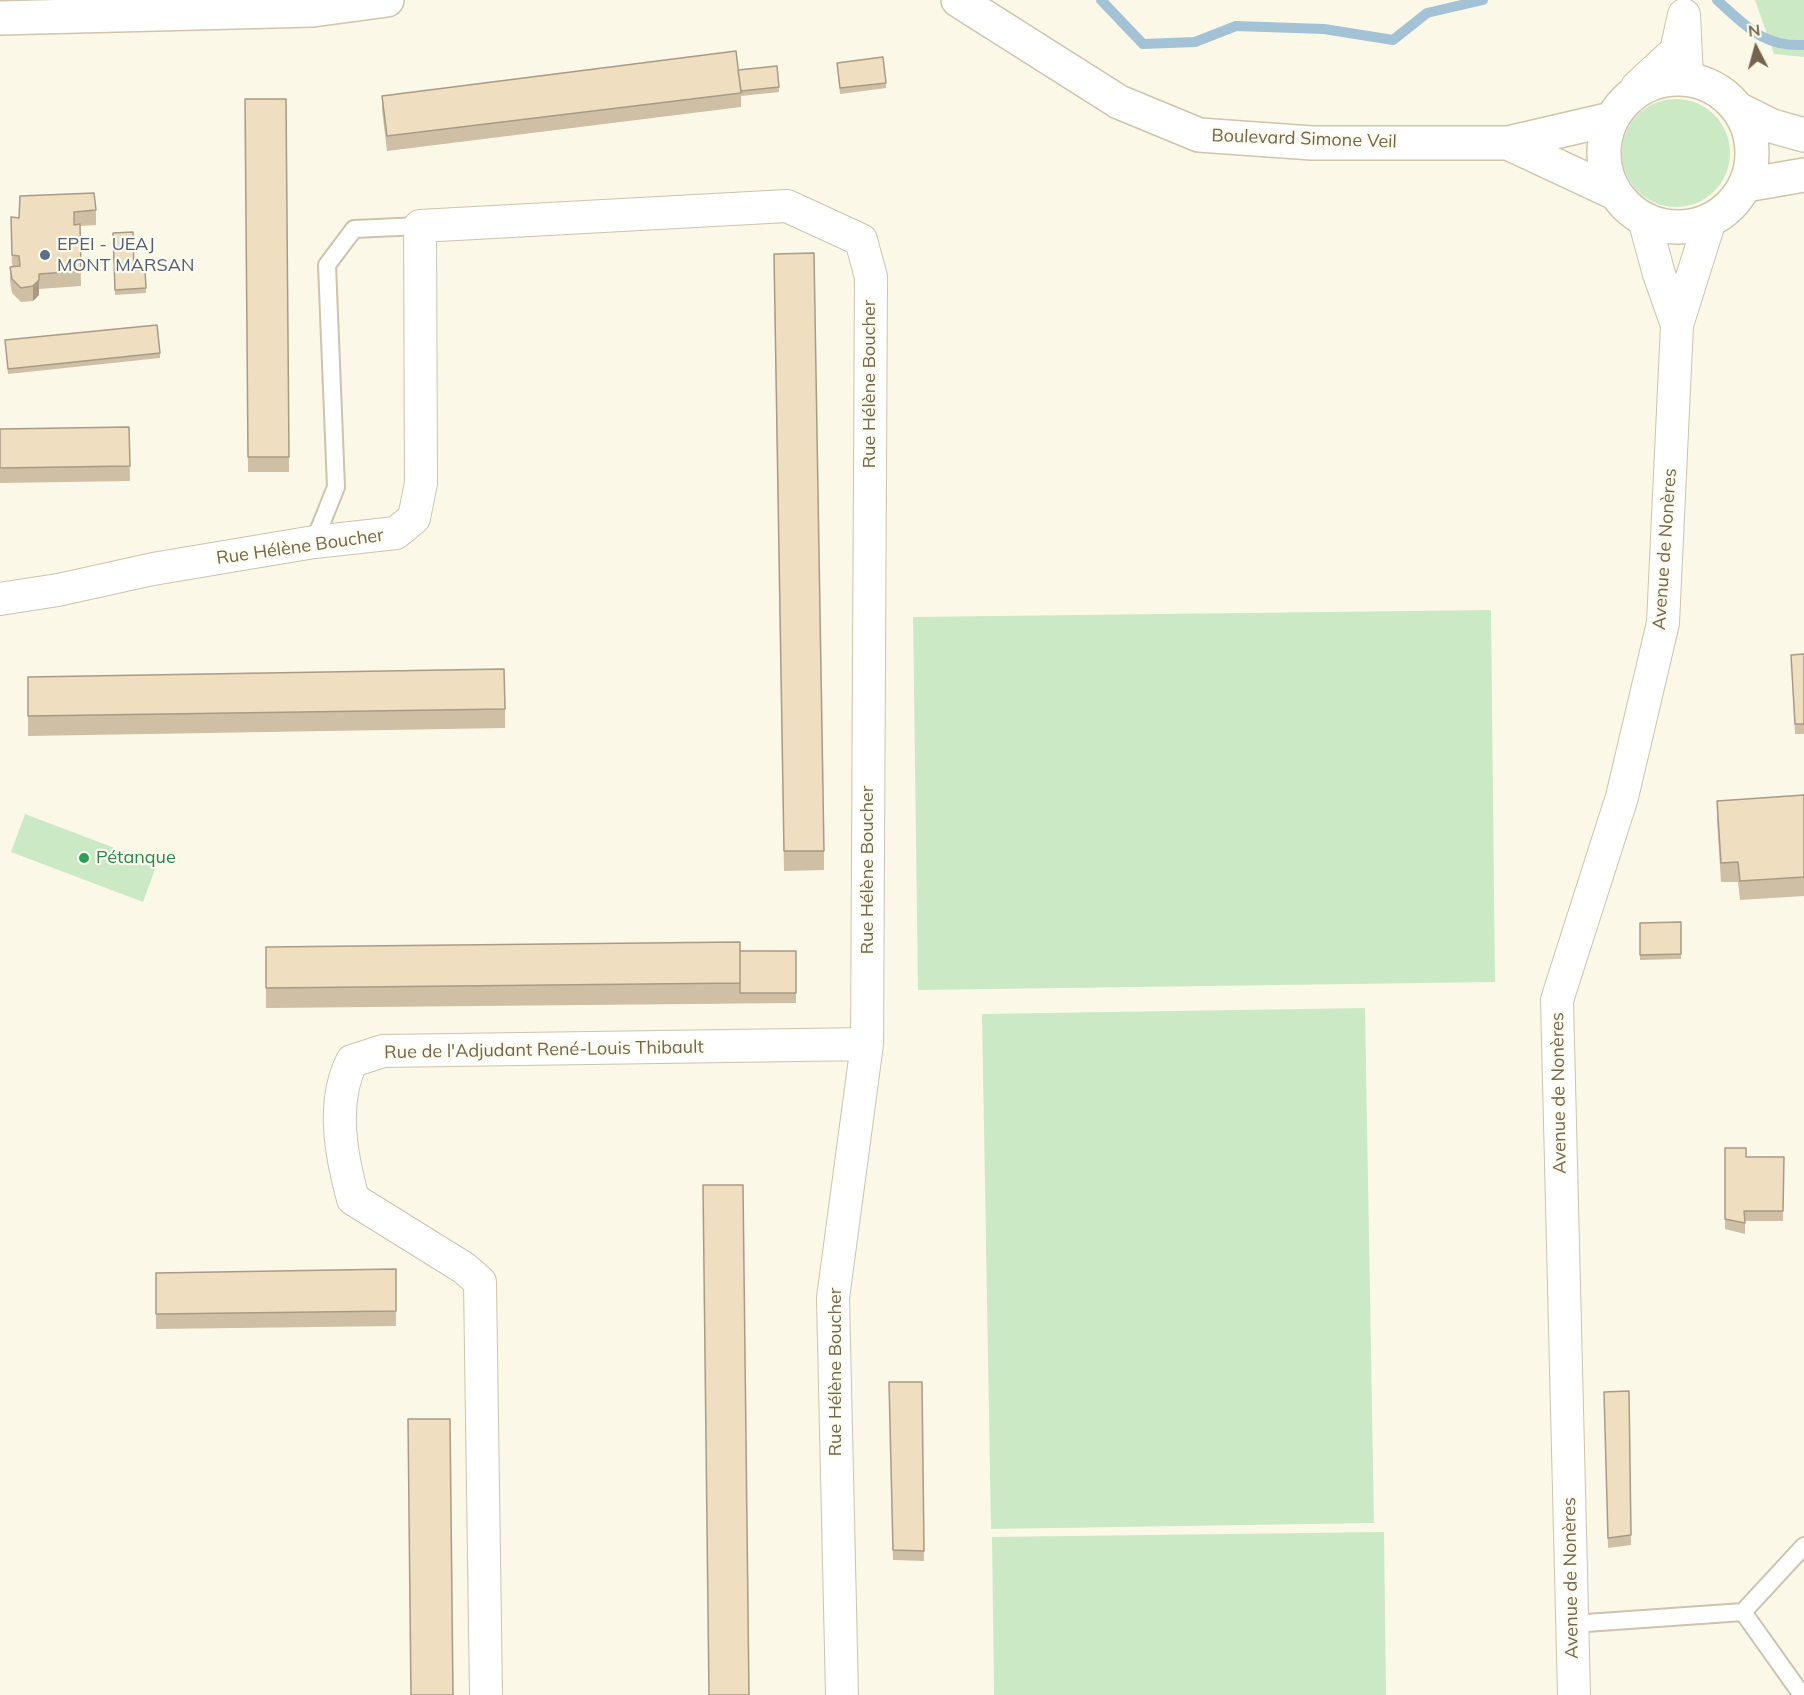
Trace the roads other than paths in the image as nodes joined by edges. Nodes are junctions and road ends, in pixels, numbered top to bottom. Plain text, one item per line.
1 (958, 0) edge
2 (363, 2) edge
3 (1685, 8) edge
4 (0, 18) edge
5 (1687, 78) junction
6 (1637, 87) junction
7 (1740, 110) junction
8 (1611, 119) junction
9 (1804, 135) edge
10 (1508, 143) junction
11 (1804, 175) edge
12 (1746, 185) junction
13 (1615, 193) junction
14 (1644, 219) junction
15 (1710, 220) junction
16 (420, 226) junction
17 (1677, 325) junction
18 (314, 542) junction
19 (0, 599) edge
20 (867, 1044) junction
21 (1804, 1546) edge
22 (1743, 1612) junction
23 (1572, 1624) junction
24 (486, 1695) edge
25 (842, 1695) edge
26 (1574, 1695) edge
27 (1802, 1695) edge

1 - 10 main road, Boulevard Simone Veil
2 - 4 main road
3 - 5 street
3 - 6 street
5 - 6 main road
5 - 7 main road
6 - 8 main road
7 - 9 main road
7 - 12 main road
8 - 10 main road, Boulevard Simone Veil
8 - 13 main road
10 - 13 main road, Boulevard Simone Veil
11 - 12 main road
12 - 15 main road
13 - 14 main road
14 - 15 main road
14 - 17 street, Avenue de Nonères
15 - 17 street, Avenue de Nonères
16 - 18 lane
16 - 18 street, Rue Hélène Boucher
16 - 20 street, Rue Hélène Boucher
17 - 23 street, Avenue de Nonères
18 - 19 street, Rue Hélène Boucher
20 - 24 street, Rue de l'Adjudant René-Louis Thibault
20 - 25 street, Rue Hélène Boucher
21 - 22 lane
22 - 23 lane
22 - 27 lane
23 - 26 street, Avenue de Nonères

